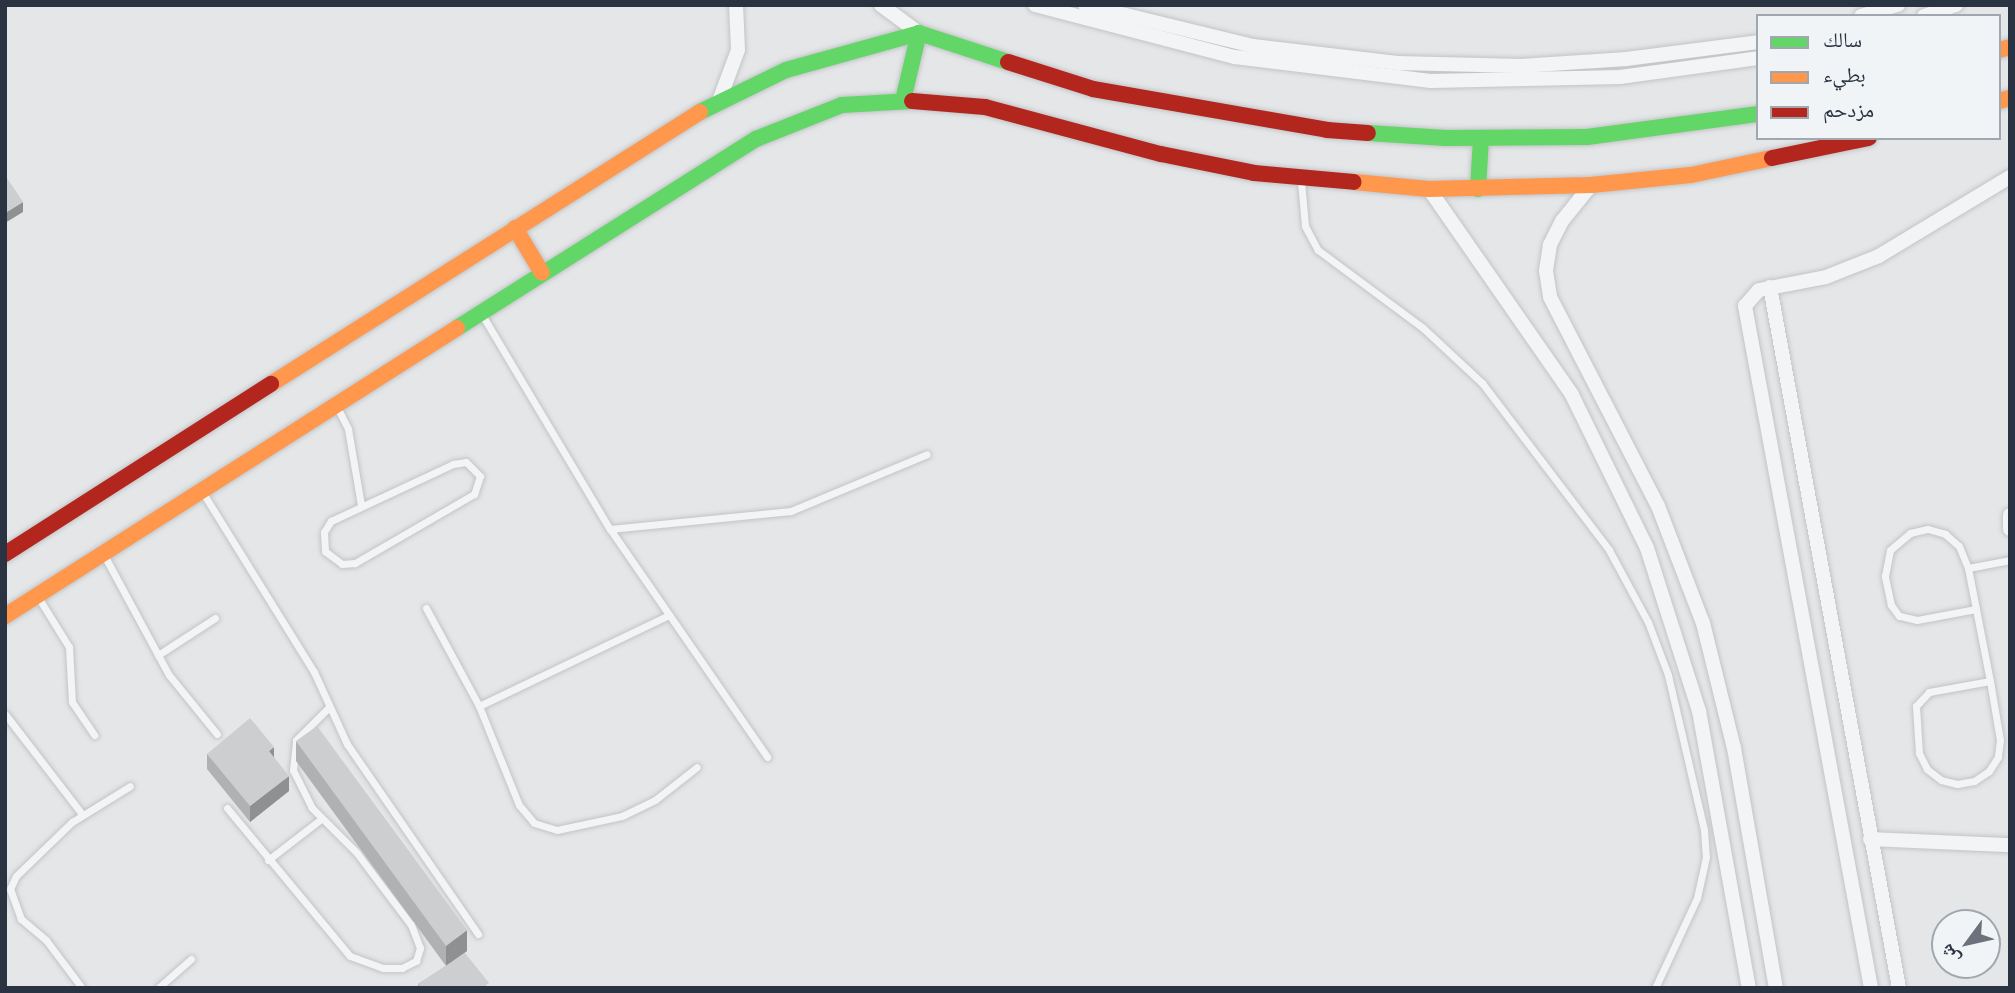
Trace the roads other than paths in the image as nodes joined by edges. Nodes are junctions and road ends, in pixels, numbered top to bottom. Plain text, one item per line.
1 (736, 5) edge
2 (881, 5) edge
3 (1035, 5) edge
4 (1085, 5) edge
5 (1898, 5) edge
6 (1956, 5) edge
7 (1868, 14) edge
8 (1930, 14) edge
9 (919, 33) junction
10 (1756, 42) edge
11 (1756, 58) edge
12 (903, 100) junction
13 (719, 101) junction
14 (1756, 114) edge
15 (1481, 138) junction
16 (1860, 140) edge
17 (2010, 177) edge
18 (1301, 181) junction
19 (1591, 185) junction
20 (1429, 189) junction
21 (1478, 189) junction
22 (515, 228) junction
23 (542, 273) junction
24 (1770, 287) junction
25 (481, 312) junction
26 (336, 405) junction
27 (928, 454) dead end
28 (203, 492) junction
29 (361, 505) junction
30 (2010, 515) edge
31 (2010, 528) edge
32 (610, 529) junction
33 (5, 554) edge
34 (104, 554) junction
35 (2010, 560) edge
36 (1968, 568) junction
37 (37, 596) junction
38 (426, 608) dead end
39 (1976, 609) junction
40 (5, 616) edge
41 (667, 616) junction
42 (215, 618) dead end
43 (158, 655) junction
44 (1990, 681) junction
45 (479, 706) junction
46 (328, 708) junction
47 (5, 714) edge
48 (2010, 729) edge
49 (1999, 731) junction
50 (217, 734) dead end
51 (94, 735) dead end
52 (767, 757) dead end
53 (697, 767) dead end
54 (131, 786) dead end
55 (228, 808) dead end
56 (82, 814) junction
57 (321, 819) junction
58 (1870, 839) junction
59 (2010, 845) edge
60 (268, 860) junction
61 (478, 934) dead end
62 (191, 960) dead end
63 (82, 988) edge
64 (158, 988) edge
65 (1655, 988) edge
66 (1749, 988) edge
67 (1776, 988) edge
68 (1871, 988) edge
69 (1899, 988) edge

1 - 13 street
2 - 9 street
3 - 11 street
4 - 10 street
5 - 7 street
6 - 8 street
9 - 12 street
9 - 13 street
9 - 15 street
12 - 18 street
12 - 23 street
13 - 22 street
14 - 15 street
15 - 21 street
16 - 19 street
17 - 24 street
18 - 20 street
18 - 65 lane
19 - 21 street
19 - 67 street
20 - 21 street
20 - 66 street
22 - 23 street
22 - 33 street
23 - 25 street
24 - 58 street
24 - 68 street
25 - 26 street
25 - 32 lane
26 - 28 street
26 - 29 lane
27 - 32 lane
28 - 34 street
28 - 46 lane
29 - 29 lane
30 - 31 street
32 - 41 lane
34 - 37 street
34 - 43 lane
35 - 36 lane
36 - 39 lane
36 - 39 lane
37 - 40 street
37 - 51 lane
38 - 45 lane
39 - 44 lane
41 - 45 lane
41 - 52 lane
42 - 43 lane
43 - 50 lane
44 - 49 lane
44 - 49 lane
45 - 53 lane
46 - 57 lane
46 - 61 lane
47 - 56 lane
48 - 49 lane
54 - 56 lane
55 - 60 lane
56 - 63 lane
57 - 60 lane
57 - 60 lane
58 - 59 street
58 - 69 street
62 - 64 lane

